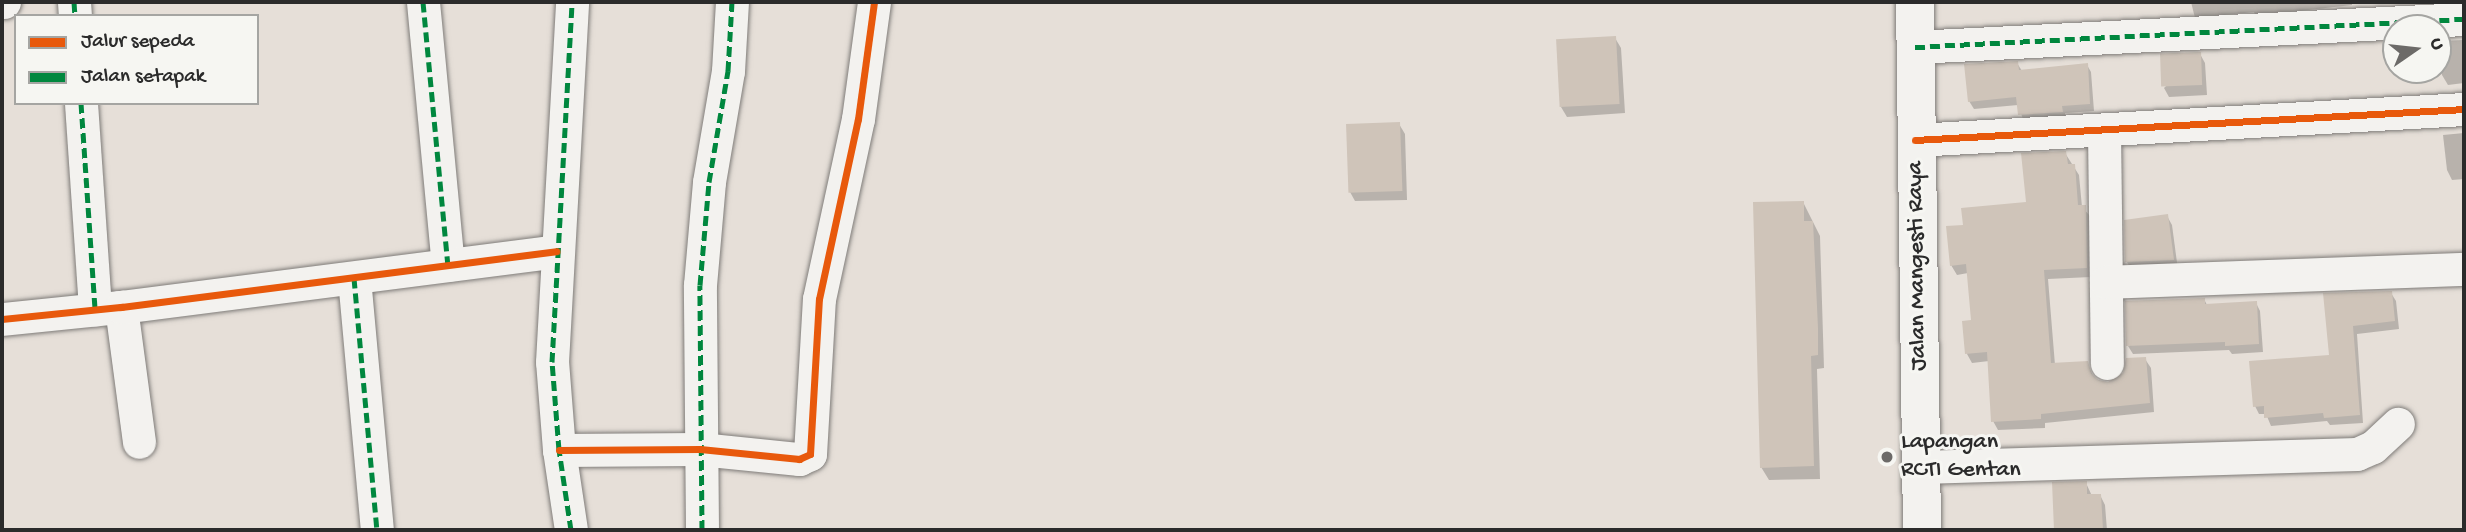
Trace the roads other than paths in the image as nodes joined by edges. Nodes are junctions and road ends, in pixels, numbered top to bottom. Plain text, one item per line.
1 (423, 2) edge
2 (572, 2) edge
3 (732, 2) edge
4 (874, 2) edge
5 (1915, 2) edge
6 (2464, 19) edge
7 (1915, 47) junction
8 (81, 105) edge
9 (2464, 110) edge
10 (2104, 130) junction
11 (1915, 141) junction
12 (556, 251) junction
13 (448, 265) junction
14 (2464, 269) edge
15 (355, 278) junction
16 (2106, 282) junction
17 (108, 309) junction
18 (2, 318) edge
19 (2108, 363) dead end
20 (2398, 424) dead end
21 (139, 442) dead end
22 (700, 449) junction
23 (559, 450) junction
24 (1921, 467) junction
25 (377, 530) edge
26 (571, 530) edge
27 (702, 530) edge
28 (1922, 530) edge

1 - 13 street
2 - 12 street
3 - 22 street
4 - 22 street
5 - 7 street, Jalan Mangesti Raya
6 - 7 street
7 - 11 street, Jalan Mangesti Raya
8 - 17 street
9 - 10 street
10 - 11 street
10 - 16 street
11 - 24 street, Jalan Mangesti Raya
12 - 13 street
12 - 23 street
13 - 15 street
14 - 16 street
15 - 17 street
15 - 25 street
16 - 19 street
17 - 18 street
17 - 21 street
20 - 24 street
22 - 23 street
22 - 27 street
23 - 26 street
24 - 28 street, Jalan Mangesti Raya

